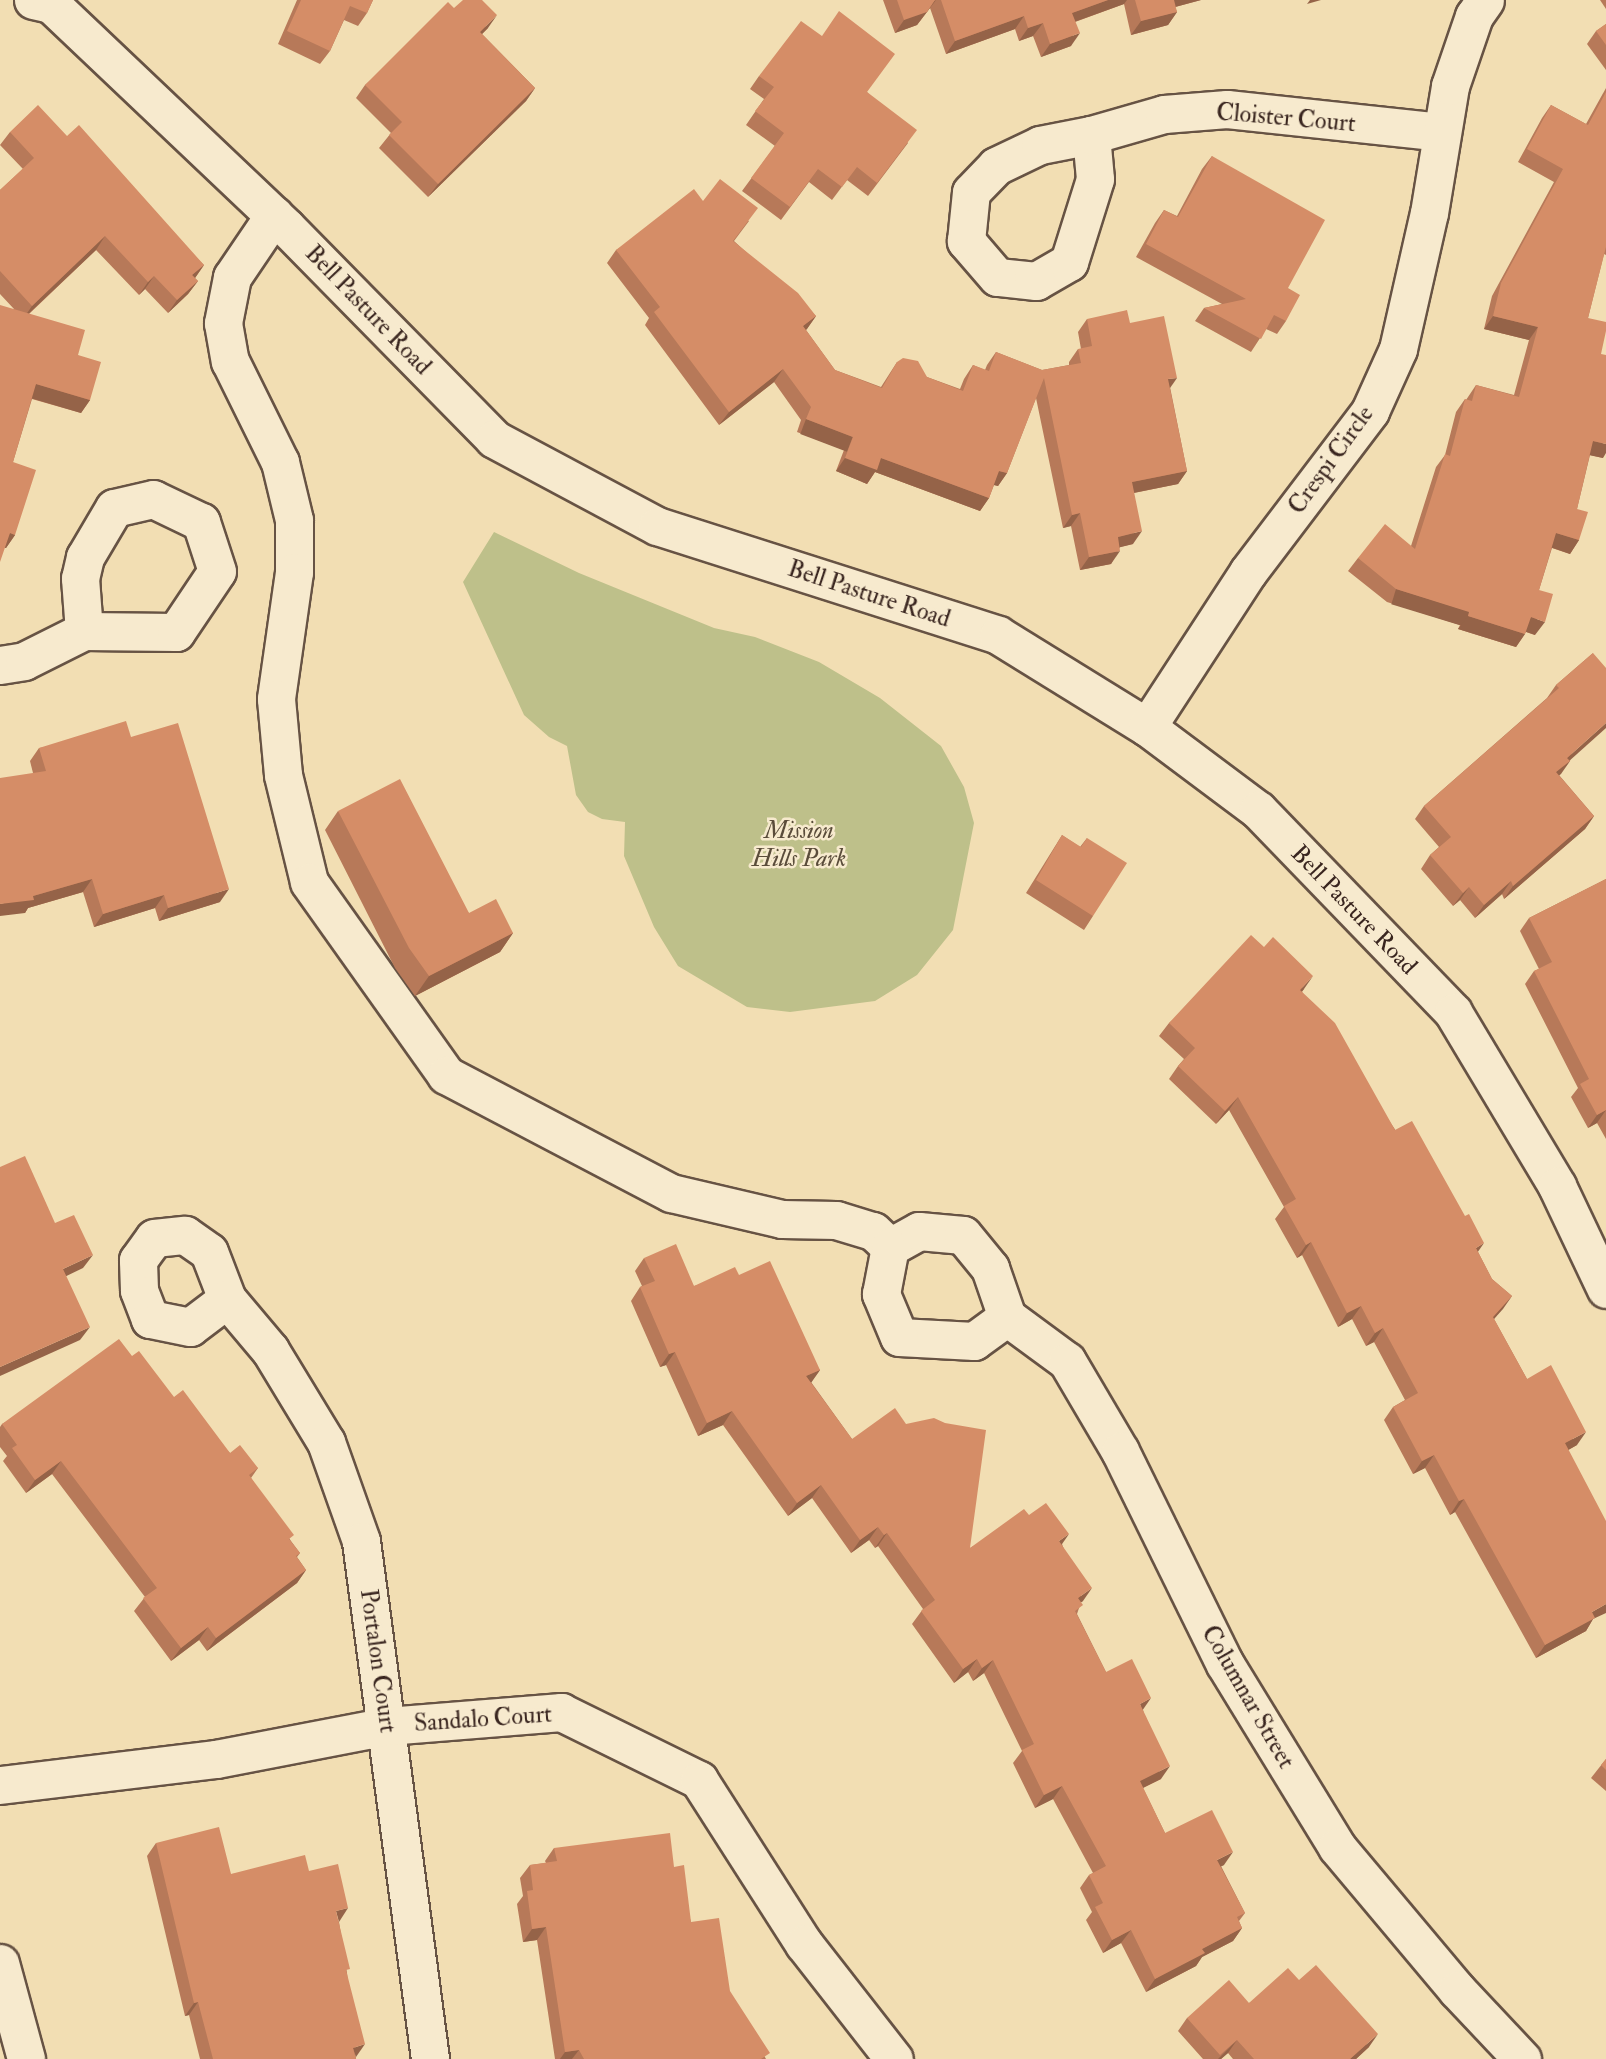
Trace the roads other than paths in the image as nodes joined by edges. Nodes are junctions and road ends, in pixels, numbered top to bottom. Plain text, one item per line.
1 (1485, 0) edge
2 (46, 1) edge
3 (1441, 132) junction
4 (1091, 135) dead end
5 (274, 215) junction
6 (84, 631) dead end
7 (0, 665) edge
8 (1147, 727) junction
9 (890, 1247) junction
10 (1606, 1289) edge
11 (227, 1300) dead end
12 (1007, 1317) junction
13 (387, 1726) junction
14 (0, 1785) edge
15 (0, 1964) edge
16 (26, 2059) edge
17 (430, 2059) edge
18 (894, 2059) edge
19 (1522, 2059) edge

1 - 3 street, Crespi Circle
2 - 5 street, Bell Pasture Road
3 - 4 street, Cloister Court
3 - 8 street, Crespi Circle
5 - 8 street, Bell Pasture Road
5 - 9 street
6 - 7 street
8 - 10 street, Bell Pasture Road
9 - 12 street
9 - 12 street
11 - 13 street, Portalon Court
12 - 19 street, Columnar Street
13 - 14 street, Sandalo Court
13 - 17 street, Portalon Court
13 - 18 street, Sandalo Court
15 - 16 street

